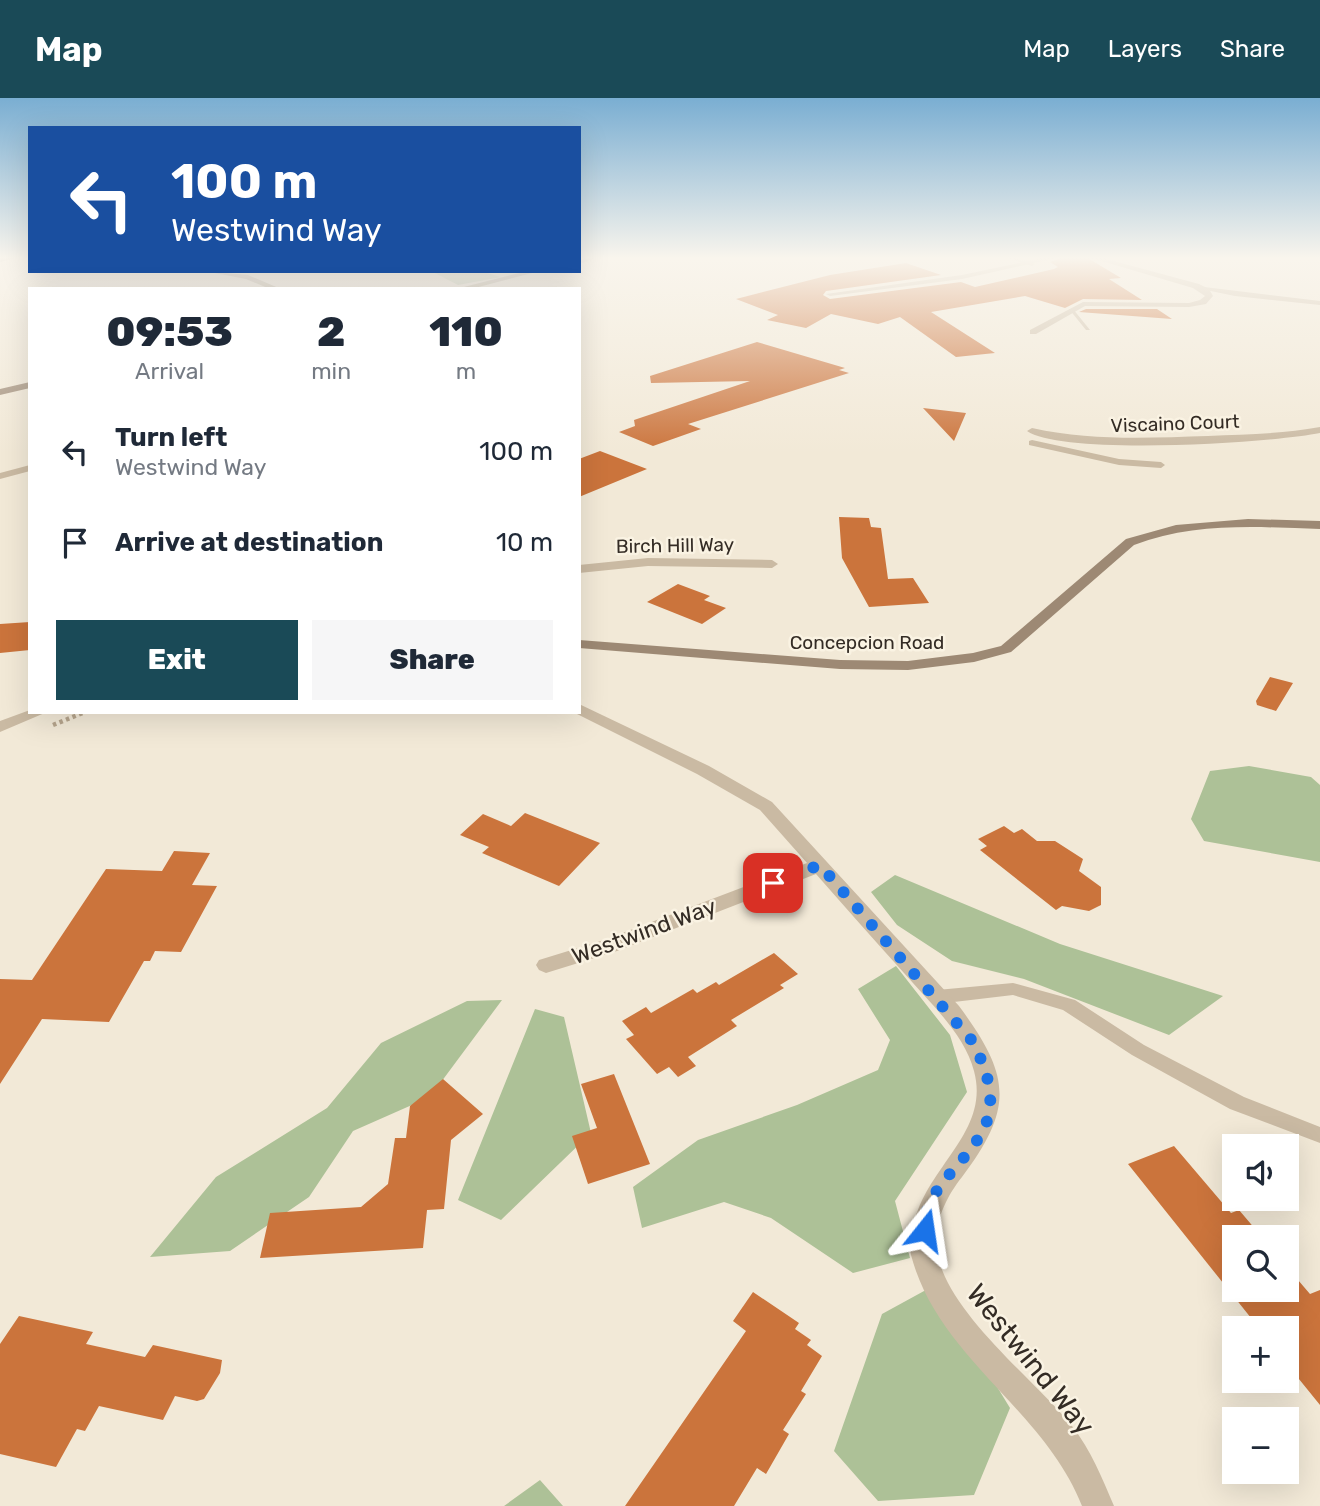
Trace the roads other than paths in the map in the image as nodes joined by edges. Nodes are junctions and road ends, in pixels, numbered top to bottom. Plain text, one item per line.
1 (1049, 323) edge
2 (1082, 323) edge
3 (1088, 329) dead end
4 (1033, 332) dead end
5 (28, 385) edge
6 (5, 391) edge
7 (23, 397) dead end
8 (1320, 430) edge
9 (1032, 431) dead end
10 (1032, 443) dead end
11 (1161, 465) dead end
12 (28, 468) edge
13 (0, 475) edge
14 (1320, 525) edge
15 (772, 564) dead end
16 (581, 569) edge
17 (581, 644) edge
18 (581, 710) edge
19 (34, 714) edge
20 (0, 727) edge
21 (820, 865) junction
22 (546, 965) dead end
23 (937, 997) junction
24 (1320, 1135) edge
25 (1098, 1506) edge

1 - 4 street
2 - 3 lane
5 - 6 street
6 - 7 street
8 - 9 street, Viscaino Court
10 - 11 lane
12 - 13 street
14 - 17 street, Concepcion Road
15 - 16 street, Birch Hill Way
18 - 21 street, Westwind Way
19 - 20 street
21 - 22 street, Westwind Way
21 - 23 street, Westwind Way
23 - 24 lane
23 - 25 street, Westwind Way

